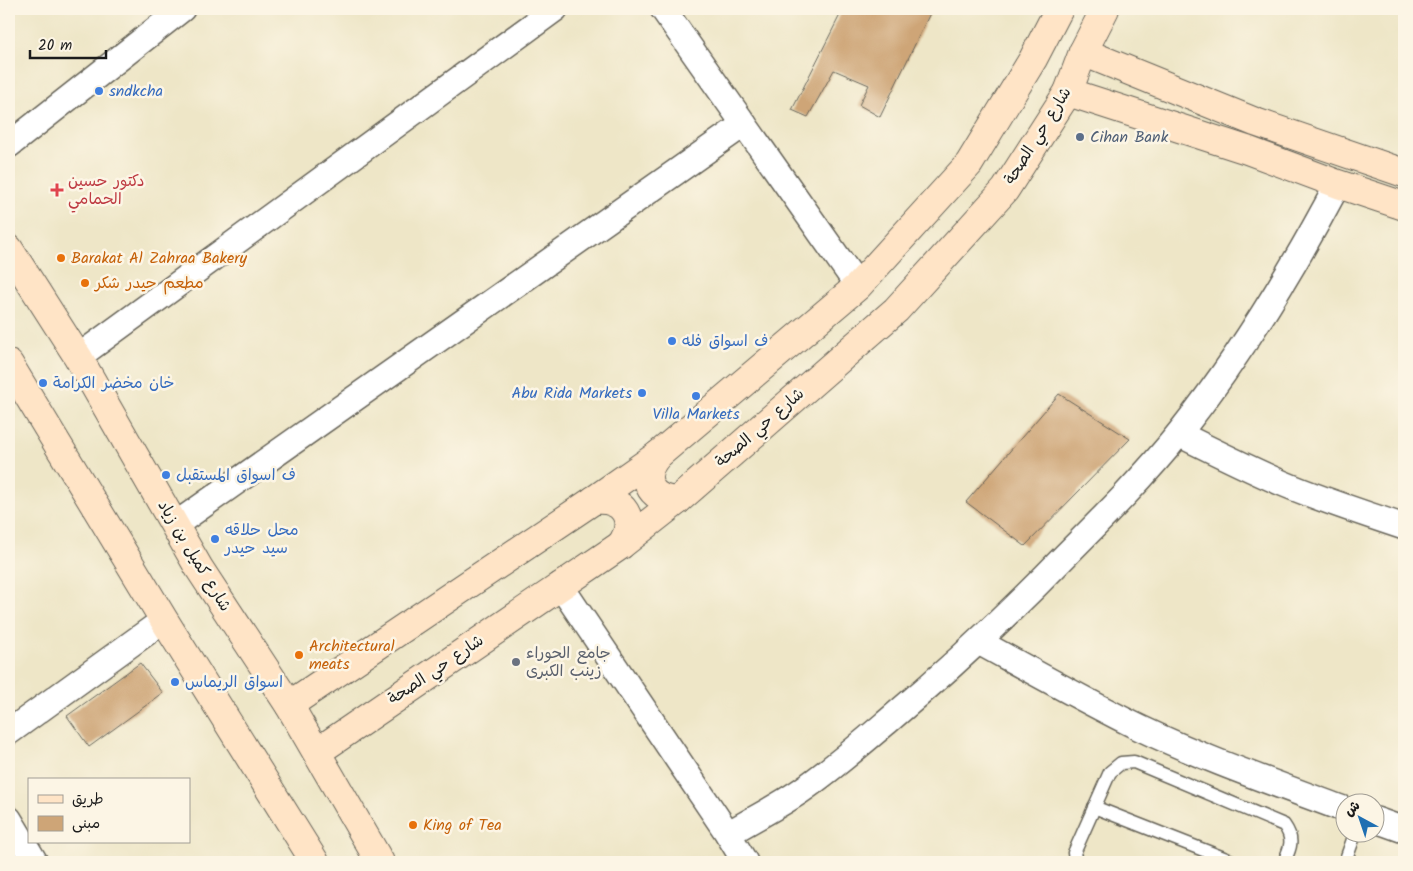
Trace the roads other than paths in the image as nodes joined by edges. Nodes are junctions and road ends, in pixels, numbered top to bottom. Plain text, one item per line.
1 (555, 9) edge
2 (663, 9) edge
3 (1059, 9) edge
4 (1105, 9) edge
5 (176, 10) edge
6 (1083, 52) junction
7 (1068, 92) junction
8 (1255, 122) junction
9 (744, 124) junction
10 (1292, 136) junction
11 (9, 145) edge
12 (1247, 150) junction
13 (1280, 161) junction
14 (1404, 173) edge
15 (1338, 184) junction
16 (1404, 206) edge
17 (9, 249) edge
18 (858, 286) junction
19 (78, 357) junction
20 (9, 364) edge
21 (1179, 434) junction
22 (658, 455) junction
23 (594, 500) junction
24 (677, 501) junction
25 (175, 525) junction
26 (1404, 527) edge
27 (621, 545) junction
28 (560, 585) junction
29 (164, 620) junction
30 (979, 642) junction
31 (289, 705) junction
32 (9, 732) edge
33 (317, 752) junction
34 (1336, 806) edge
35 (1094, 807) junction
36 (9, 819) edge
37 (1386, 824) edge
38 (1404, 830) edge
39 (728, 834) junction
40 (1351, 844) edge
41 (35, 862) edge
42 (315, 862) edge
43 (380, 862) edge
44 (745, 862) edge
45 (1076, 862) edge
46 (1234, 862) edge
47 (1284, 862) edge
48 (1345, 862) edge

1 - 19 street
2 - 9 street
3 - 18 main road
4 - 6 main road, شارع حي الصحة
5 - 11 street
6 - 7 main road, شارع حي الصحة
6 - 8 main road
7 - 12 main road
7 - 24 main road, شارع حي الصحة
8 - 10 main road
8 - 12 main road
9 - 18 street
9 - 25 street
10 - 13 main road
10 - 14 main road
12 - 13 main road
13 - 15 main road
15 - 16 main road
15 - 21 street
17 - 19 main road, شارع كميل بن زياد
18 - 22 main road
19 - 25 main road, شارع كميل بن زياد
20 - 29 main road
21 - 26 street
21 - 30 street
22 - 23 main road
22 - 24 main road
23 - 27 main road
23 - 31 main road
24 - 27 main road, شارع حي الصحة
25 - 31 main road, شارع كميل بن زياد
27 - 28 main road, شارع حي الصحة
28 - 33 main road, شارع حي الصحة
28 - 39 street
29 - 32 street
29 - 42 main road
30 - 34 street
30 - 39 street
31 - 33 main road, شارع كميل بن زياد
33 - 43 main road, شارع كميل بن زياد
35 - 45 lane
35 - 46 lane
35 - 47 lane
36 - 41 street
37 - 38 street
39 - 44 street
40 - 48 lane

